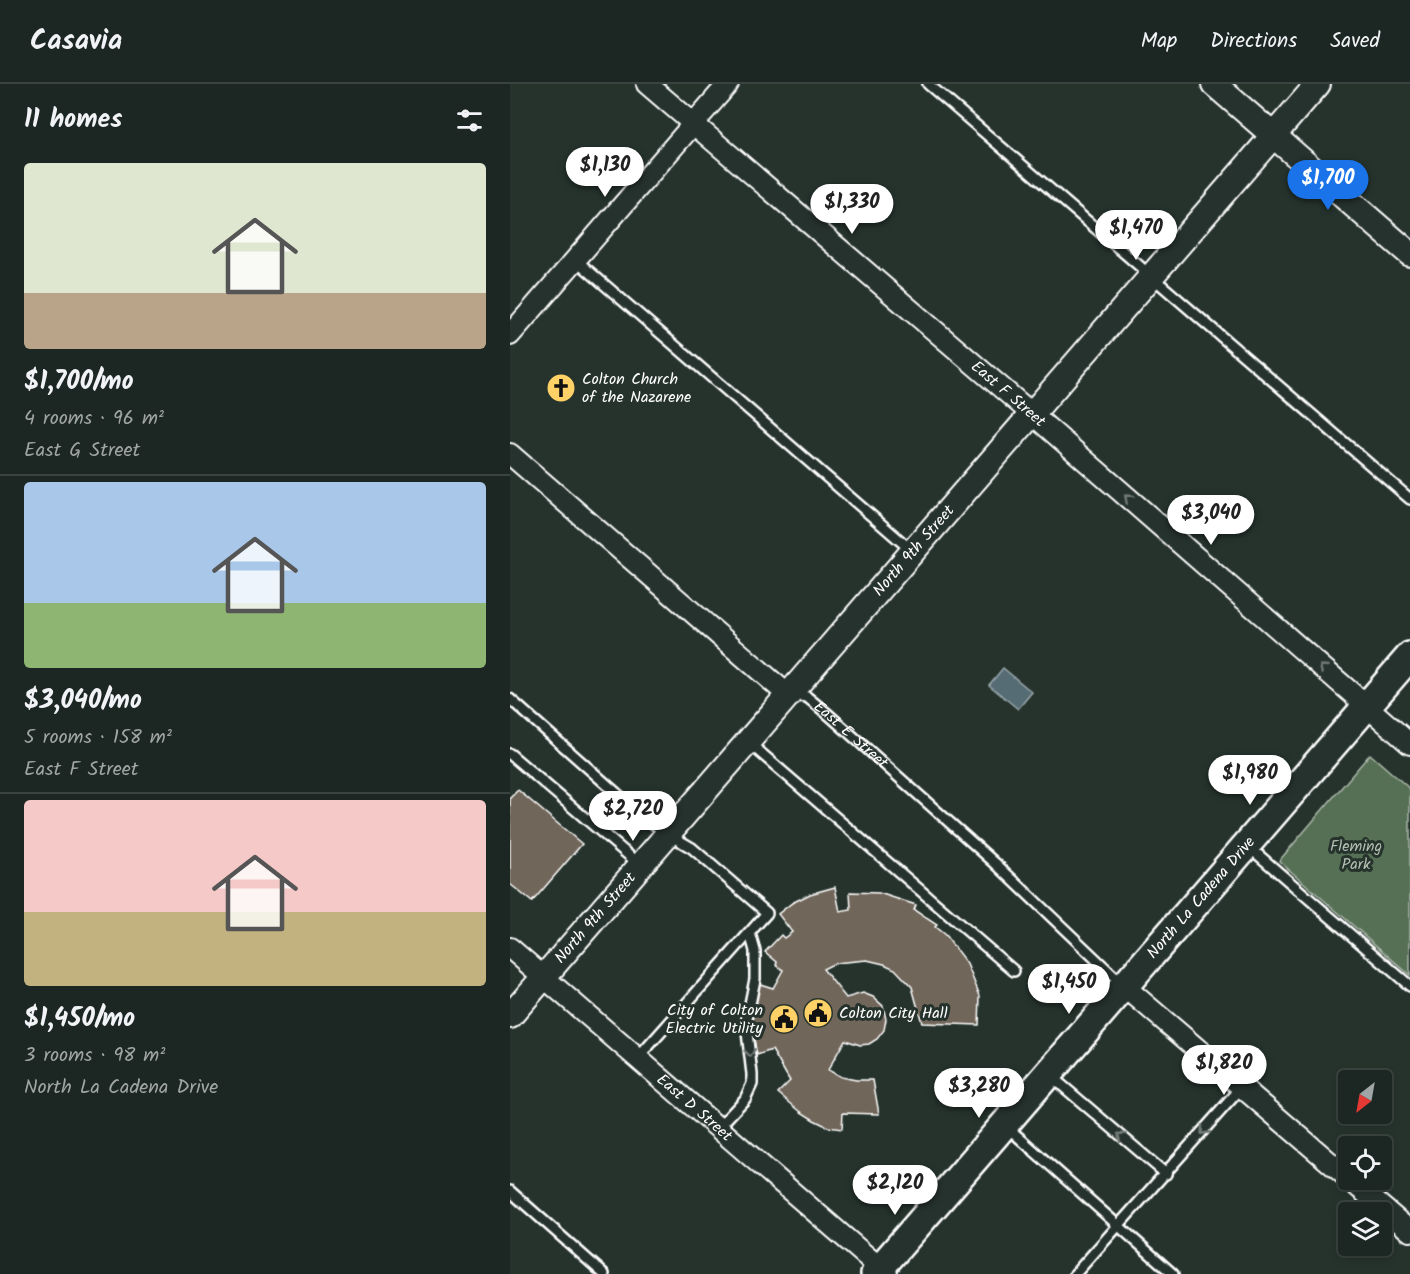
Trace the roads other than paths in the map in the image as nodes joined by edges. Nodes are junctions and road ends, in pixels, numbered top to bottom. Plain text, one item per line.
1 (647, 84) edge
2 (728, 84) edge
3 (928, 84) edge
4 (1214, 84) edge
5 (1318, 84) edge
6 (693, 124) junction
7 (1273, 136) junction
8 (1410, 254) edge
9 (576, 260) junction
10 (1151, 277) junction
11 (510, 335) edge
12 (1032, 414) junction
13 (510, 454) edge
14 (1410, 499) edge
15 (913, 551) junction
16 (1410, 656) edge
17 (788, 695) junction
18 (510, 699) edge
19 (1367, 706) junction
20 (748, 742) junction
21 (1410, 744) edge
22 (510, 754) edge
23 (668, 834) junction
24 (1246, 845) junction
25 (640, 866) junction
26 (750, 933) junction
27 (510, 948) edge
28 (1014, 971) dead end
29 (544, 977) junction
30 (1124, 986) junction
31 (1410, 986) edge
32 (510, 1016) edge
33 (637, 1059) junction
34 (1048, 1073) junction
35 (1242, 1087) junction
36 (1004, 1124) junction
37 (718, 1128) junction
38 (1338, 1170) edge
39 (1166, 1174) junction
40 (1362, 1190) edge
41 (510, 1191) edge
42 (1119, 1227) junction
43 (1410, 1231) edge
44 (881, 1272) edge
45 (604, 1274) edge
46 (1075, 1274) edge
47 (1173, 1274) edge

1 - 6 street, East F Street
2 - 6 street
3 - 10 lane
4 - 7 street
5 - 7 street, North 9th Street
6 - 9 street
6 - 12 street, East F Street
7 - 8 street
7 - 10 street, North 9th Street
9 - 11 street
9 - 15 lane
10 - 12 street, North 9th Street
10 - 14 lane
12 - 15 street, North 9th Street
19 -> 12 street, East F Street
13 - 17 street, East E Street
15 - 17 street, North 9th Street
16 - 19 main road, North La Cadena Drive
17 - 20 street, North 9th Street
17 - 30 lane, East E Street
18 - 23 lane
19 - 21 street, East F Street
19 - 24 main road, North La Cadena Drive
20 - 23 street, North 9th Street
20 - 28 lane
22 - 25 lane
23 - 25 street, North 9th Street
23 - 26 lane
24 - 30 main road, North La Cadena Drive
24 - 31 lane
25 - 29 street, North 9th Street
26 - 33 lane
26 -> 37 lane
27 - 29 street, East D Street
29 - 32 street, North 9th Street
29 - 33 street, East D Street
30 - 34 main road, North La Cadena Drive
30 - 35 street
33 - 37 street, East D Street
34 - 36 main road, North La Cadena Drive
39 -> 34 lane
35 - 38 street
35 -> 39 lane
36 - 42 lane
36 - 44 main road, North La Cadena Drive
37 - 44 street, East D Street
39 - 42 lane
40 - 43 street
41 - 45 lane
42 - 46 lane
42 - 47 lane

